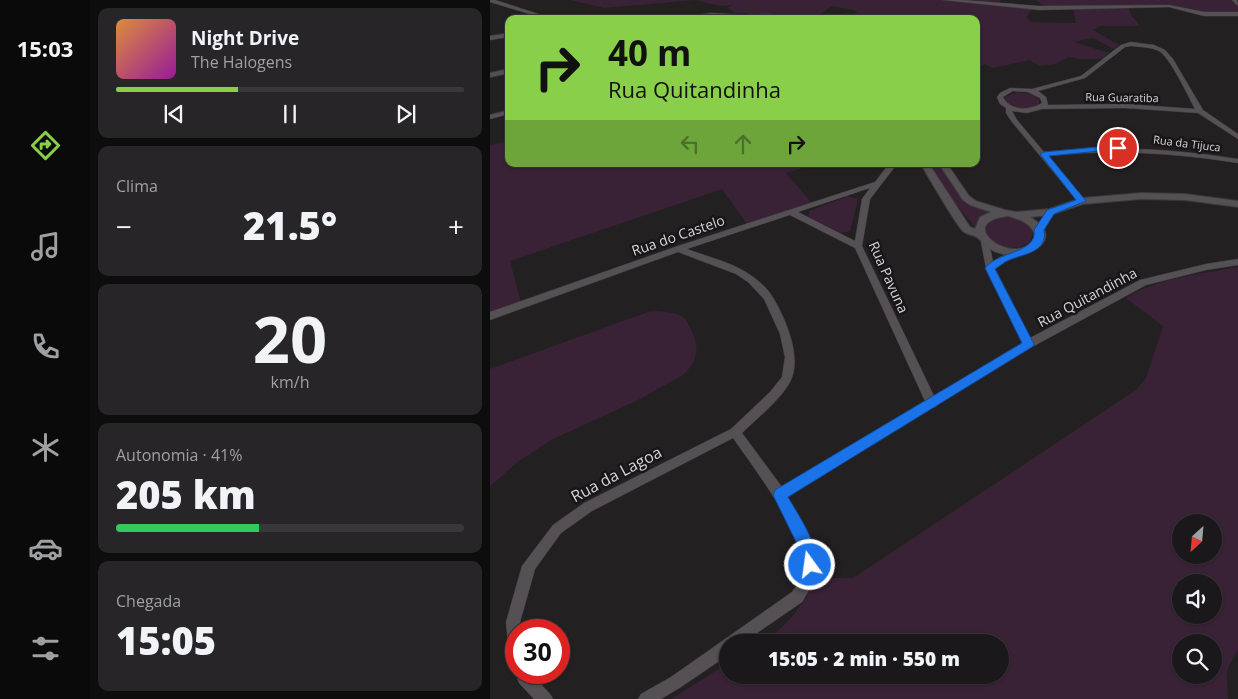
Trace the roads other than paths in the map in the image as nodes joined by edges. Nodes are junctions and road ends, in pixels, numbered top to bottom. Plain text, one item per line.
1 (945, 0) edge
2 (1234, 0) edge
3 (492, 2) edge
4 (1238, 5) edge
5 (1238, 14) edge
6 (538, 15) edge
7 (505, 35) edge
8 (490, 38) edge
9 (505, 72) edge
10 (490, 75) edge
11 (1033, 91) junction
12 (1009, 107) junction
13 (1043, 107) junction
14 (1200, 111) junction
15 (505, 113) edge
16 (490, 117) edge
17 (1238, 137) edge
18 (1044, 154) junction
19 (1238, 161) edge
20 (892, 167) edge
21 (925, 167) edge
22 (945, 167) edge
23 (876, 184) junction
24 (1082, 201) junction
25 (1238, 204) edge
26 (792, 212) junction
27 (1050, 212) junction
28 (1003, 213) junction
29 (1018, 215) junction
30 (1039, 230) junction
31 (983, 239) junction
32 (858, 246) junction
33 (678, 249) junction
34 (1023, 251) junction
35 (1238, 262) edge
36 (990, 268) junction
37 (490, 316) edge
38 (1028, 344) junction
39 (932, 404) junction
40 (735, 432) junction
41 (780, 495) junction
42 (514, 619) edge
43 (744, 634) edge
44 (719, 652) edge
45 (530, 684) edge
46 (545, 699) edge
47 (646, 699) edge

1 - 5 street
2 - 4 street
3 - 6 street
7 - 8 street
9 - 10 street
11 - 12 street
11 - 13 street
11 - 14 street
12 - 13 street, Rua Guaratiba
12 - 18 street
13 - 14 street, Rua Guaratiba
14 - 17 street
15 - 16 street
18 - 19 street, Rua da Tijuca
18 - 24 street
20 - 23 street, Rua Pavuna
21 - 31 street
22 - 28 street
23 - 26 street, Rua do Castelo
23 - 32 street, Rua Pavuna
24 - 25 street
24 - 27 street
26 - 32 street
26 - 33 street, Rua do Castelo
27 - 29 street
27 - 30 street
28 - 29 street
28 - 31 street
29 - 30 street
30 - 34 street
31 - 34 street
31 - 36 street
32 - 39 street, Rua Pavuna
33 - 37 street, Rua do Castelo
33 - 40 street, Rua da Lagoa
34 - 36 street
35 - 38 street, Rua Quitandinha
36 - 38 street
38 - 39 street, Rua Quitandinha
39 - 41 street, Rua Quitandinha
40 - 41 street
40 - 42 street, Rua da Lagoa
41 - 43 street
44 - 47 street
45 - 46 street

